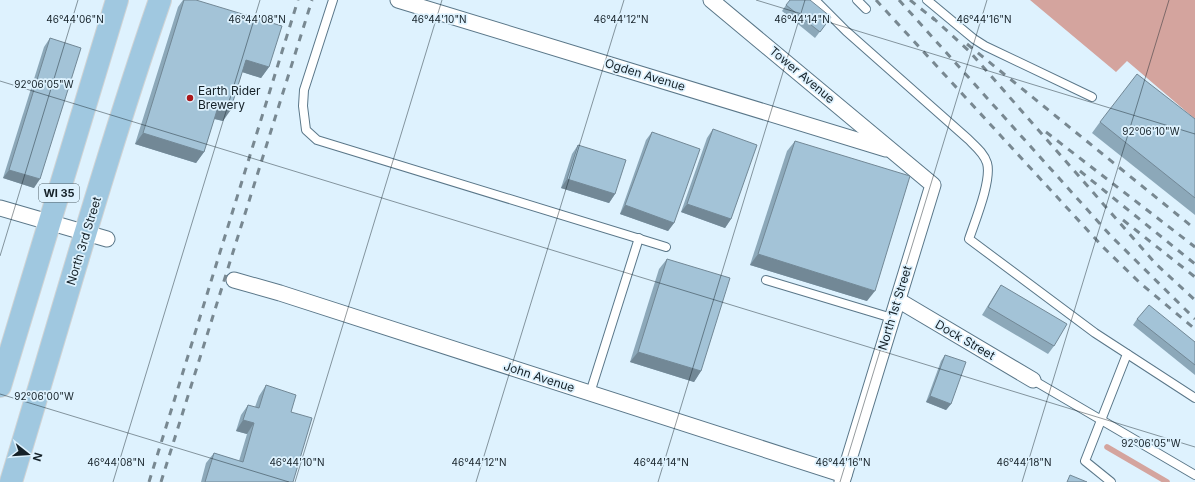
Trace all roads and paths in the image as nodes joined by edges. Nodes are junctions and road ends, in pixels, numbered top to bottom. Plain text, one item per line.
1 (117, 0) edge
2 (160, 0) edge
3 (333, 0) edge
4 (398, 0) edge
5 (814, 0) edge
6 (857, 0) edge
7 (927, 0) edge
8 (718, 2) edge
9 (866, 9) dead end
10 (1092, 97) dead end
11 (893, 151) junction
12 (0, 208) edge
13 (50, 222) junction
14 (86, 232) junction
15 (639, 238) junction
16 (107, 239) dead end
17 (666, 247) dead end
18 (234, 280) dead end
19 (766, 280) dead end
20 (898, 300) junction
21 (892, 318) junction
22 (1127, 354) junction
23 (1033, 380) joint
24 (0, 386) edge
25 (590, 393) junction
26 (1195, 398) edge
27 (1101, 420) junction
28 (1195, 475) edge
29 (843, 478) edge
30 (11, 482) edge
31 (1111, 482) edge

1 - 13 main road, WI 35
2 - 14 main road, North 3rd Street / WI 35
3 - 15 lane
4 - 11 street, Ogden Avenue
5 - 22 lane
6 - 9 lane
7 - 10 lane
8 - 11 street, Tower Avenue
11 - 20 street, North 1st Street
12 - 13 street
13 - 14 street
13 - 24 main road, WI 35
14 - 16 street
14 - 30 main road, North 3rd Street / WI 35
15 - 17 lane
15 - 25 lane
18 - 25 street, John Avenue
19 - 21 lane
20 - 21 street, North 1st Street
20 - 23 street, Dock Street
21 - 29 street, North 1st Street
22 - 26 lane
22 - 27 lane
23 - 27 lane
25 - 29 street, John Avenue
27 - 28 lane
27 - 31 lane

